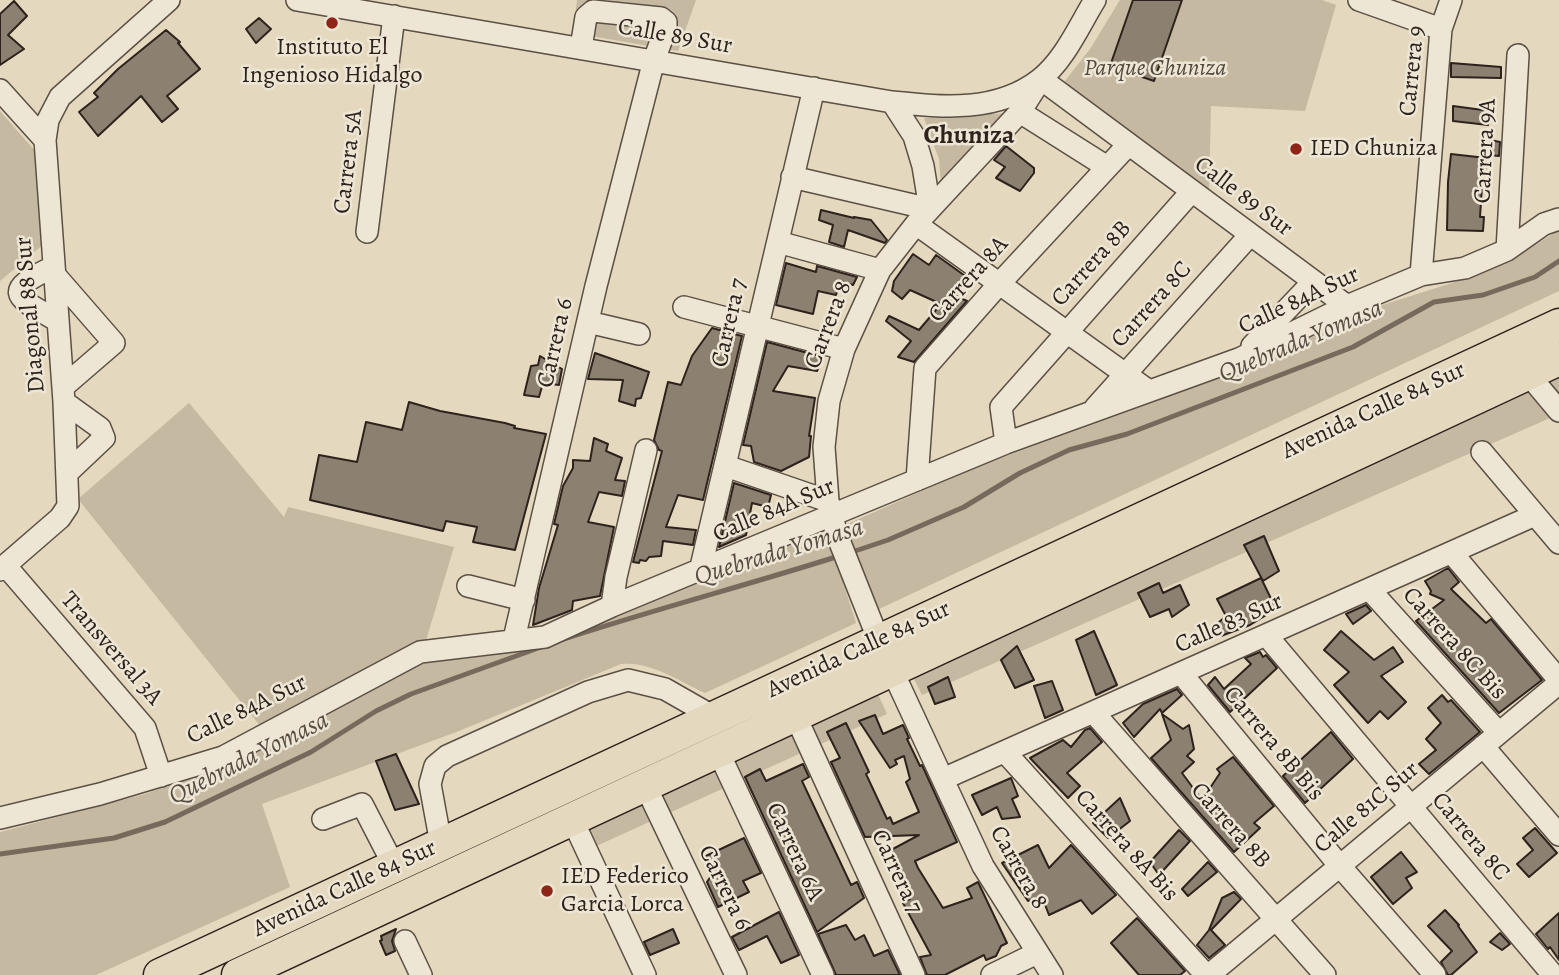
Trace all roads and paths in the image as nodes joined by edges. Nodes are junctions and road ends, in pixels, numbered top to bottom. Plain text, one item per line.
1 (297, 0) edge
2 (1095, 0) edge
3 (1359, 0) edge
4 (1451, 0) edge
5 (167, 1) edge
6 (394, 16) junction
7 (1441, 29) junction
8 (581, 48) junction
9 (1518, 55) dead end
10 (654, 60) junction
11 (1041, 79) junction
12 (814, 88) junction
13 (0, 90) edge
14 (892, 102) junction
15 (1020, 112) junction
16 (46, 130) junction
17 (1128, 145) junction
18 (1107, 167) junction
19 (792, 177) junction
20 (1192, 191) junction
21 (923, 217) junction
22 (1559, 219) edge
23 (366, 232) dead end
24 (1251, 235) junction
25 (778, 242) junction
26 (1507, 250) junction
27 (54, 270) junction
28 (880, 270) junction
29 (1421, 275) junction
30 (1313, 282) junction
31 (999, 284) junction
32 (1347, 306) junction
33 (684, 307) dead end
34 (58, 321) junction
35 (588, 322) junction
36 (1559, 325) edge
37 (758, 326) junction
38 (1067, 332) junction
39 (639, 334) dead end
40 (844, 349) junction
41 (1241, 358) junction
42 (1559, 359) edge
43 (1126, 374) junction
44 (1528, 374) junction
45 (1149, 391) junction
46 (64, 394) junction
47 (1094, 410) junction
48 (1559, 411) edge
49 (1006, 443) junction
50 (646, 450) dead end
51 (1482, 452) dead end
52 (726, 466) junction
53 (67, 473) junction
54 (917, 480) junction
55 (1535, 515) junction
56 (832, 518) junction
57 (1559, 543) edge
58 (1452, 553) junction
59 (2, 568) edge
60 (700, 571) junction
61 (468, 586) dead end
62 (1370, 590) junction
63 (524, 600) junction
64 (612, 606) junction
65 (1267, 636) junction
66 (514, 639) junction
67 (878, 641) junction
68 (892, 670) junction
69 (1181, 673) junction
70 (1559, 681) edge
71 (1094, 713) junction
72 (795, 715) junction
73 (714, 717) junction
74 (1491, 739) junction
75 (718, 751) junction
76 (1005, 752) junction
77 (161, 776) junction
78 (943, 779) junction
79 (645, 785) junction
80 (1410, 806) junction
81 (0, 818) edge
82 (323, 819) dead end
83 (572, 819) junction
84 (1559, 835) edge
85 (441, 844) junction
86 (1339, 865) junction
87 (394, 866) junction
88 (1276, 917) junction
89 (405, 941) dead end
90 (1037, 953) junction
91 (160, 975) edge
92 (238, 975) edge
93 (421, 975) edge
94 (645, 975) edge
95 (736, 975) edge
96 (823, 975) edge
97 (914, 975) edge
98 (992, 975) edge
99 (1052, 975) edge
100 (1208, 975) edge
101 (1325, 975) edge
102 (1435, 975) edge
103 (1553, 975) edge

1 - 6 street, Calle 89 Sur
2 - 11 street, Calle 89 Sur
3 - 7 street
4 - 7 street, Carrera 9
5 - 16 street
6 - 8 street, Calle 89 Sur
6 - 23 street, Carrera 5A
7 - 29 street, Carrera 9
8 - 10 street, Calle 89 Sur
8 - 10 street, Carrera 6
9 - 26 street, Carrera 9A
10 - 12 street, Calle 89 Sur
10 - 35 street, Carrera 6
11 - 14 street, Calle 89 Sur
11 - 15 street, Carrera 8
11 - 17 street, Calle 89 Sur
12 - 14 street, Calle 89 Sur
12 - 19 street, Carrera 7
13 - 16 street
14 - 21 street
15 - 18 street
15 - 21 street, Carrera 8
16 - 27 street, Diagonal 88 Sur
17 - 18 street, Carrera 8A
17 - 20 street, Calle 89 Sur
18 - 31 street, Carrera 8A
19 - 21 street
19 - 25 street, Carrera 7
20 - 24 street, Calle 89 Sur
20 - 38 street, Carrera 8B
21 - 28 street, Carrera 8
21 - 31 street
22 - 26 street, Calle 84A Sur
24 - 30 street, Calle 89 Sur
24 - 43 street, Carrera 8C
25 - 28 street
25 - 37 street, Carrera 7
26 - 29 street, Calle 84A Sur
27 - 34 street, Diagonal 88 Sur
27 - 34 street
27 - 46 street
28 - 40 street, Carrera 8
29 - 32 street, Calle 84A Sur
30 - 32 street, Calle 89 Sur
30 - 41 street
31 - 38 street
31 - 54 street, Carrera 8A
32 - 41 street, Calle 84A Sur
33 - 37 street
34 - 46 street, Diagonal 88 Sur
35 - 39 street
35 - 63 street, Carrera 6
36 - 67 highway, Avenida Calle 84 Sur
37 - 40 street
37 - 52 street, Carrera 7
38 - 43 street
38 - 49 street, Carrera 8B
40 - 56 street, Carrera 8
41 - 45 street, Calle 84A Sur
42 - 44 highway, Avenida Calle 84 Sur
43 - 45 street
43 - 47 street, Carrera 8C
44 - 48 street
44 - 68 highway, Avenida Calle 84 Sur
45 - 47 street, Calle 84A Sur
46 - 53 street, Diagonal 88 Sur
46 - 53 street
47 - 49 street, Calle 84A Sur
49 - 54 street, Calle 84A Sur
50 - 64 street
51 - 55 street
52 - 56 street
52 - 60 street, Carrera 7
53 - 59 street, Diagonal 88 Sur
54 - 56 street, Calle 84A Sur
55 - 57 street
55 - 58 street, Calle 83 Sur
56 - 60 street, Calle 84A Sur
56 - 67 street, Carrera 8
58 - 62 street, Calle 83 Sur
58 - 70 street
59 - 77 street, Transversal 3A
60 - 64 street, Calle 84A Sur
61 - 63 street
62 - 65 street, Calle 83 Sur
62 - 74 street, Carrera 8C Bis
63 - 66 street, Carrera 6
64 - 66 street, Calle 84A Sur
65 - 69 street, Calle 83 Sur
65 - 80 street, Carrera 8C
66 - 77 street, Calle 84A Sur
67 - 73 highway, Avenida Calle 84 Sur
68 - 72 highway, Avenida Calle 84 Sur
68 - 78 street, Carrera 8
69 - 71 street, Calle 83 Sur
69 - 86 street, Carrera 8B Bis
70 - 74 street, Calle 81C Sur
71 - 76 street, Calle 83 Sur
71 - 88 street, Carrera 8B
72 - 75 highway, Avenida Calle 84 Sur
72 - 97 street, Carrera 7
73 - 85 highway, Avenida Calle 84 Sur
73 - 85 street
74 - 80 street, Calle 81C Sur
74 - 84 street, Carrera 8C Bis
75 - 79 highway, Avenida Calle 84 Sur
75 - 96 street, Carrera 6A
76 - 78 street, Calle 83 Sur
76 - 100 street, Carrera 8A Bis
77 - 81 street, Calle 84A Sur
78 - 90 street, Carrera 8
79 - 83 highway, Avenida Calle 84 Sur
79 - 95 street, Carrera 6
80 - 86 street, Calle 81C Sur
80 - 103 street, Carrera 8C
82 - 87 street
83 - 92 highway, Avenida Calle 84 Sur
83 - 94 street
85 - 87 highway, Avenida Calle 84 Sur
86 - 88 street, Calle 81C Sur
86 - 102 street, Carrera 8B Bis
87 - 91 highway, Avenida Calle 84 Sur
88 - 100 street, Calle 81C Sur
88 - 101 street, Carrera 8B
89 - 93 street
90 - 98 street
90 - 99 street, Carrera 8

